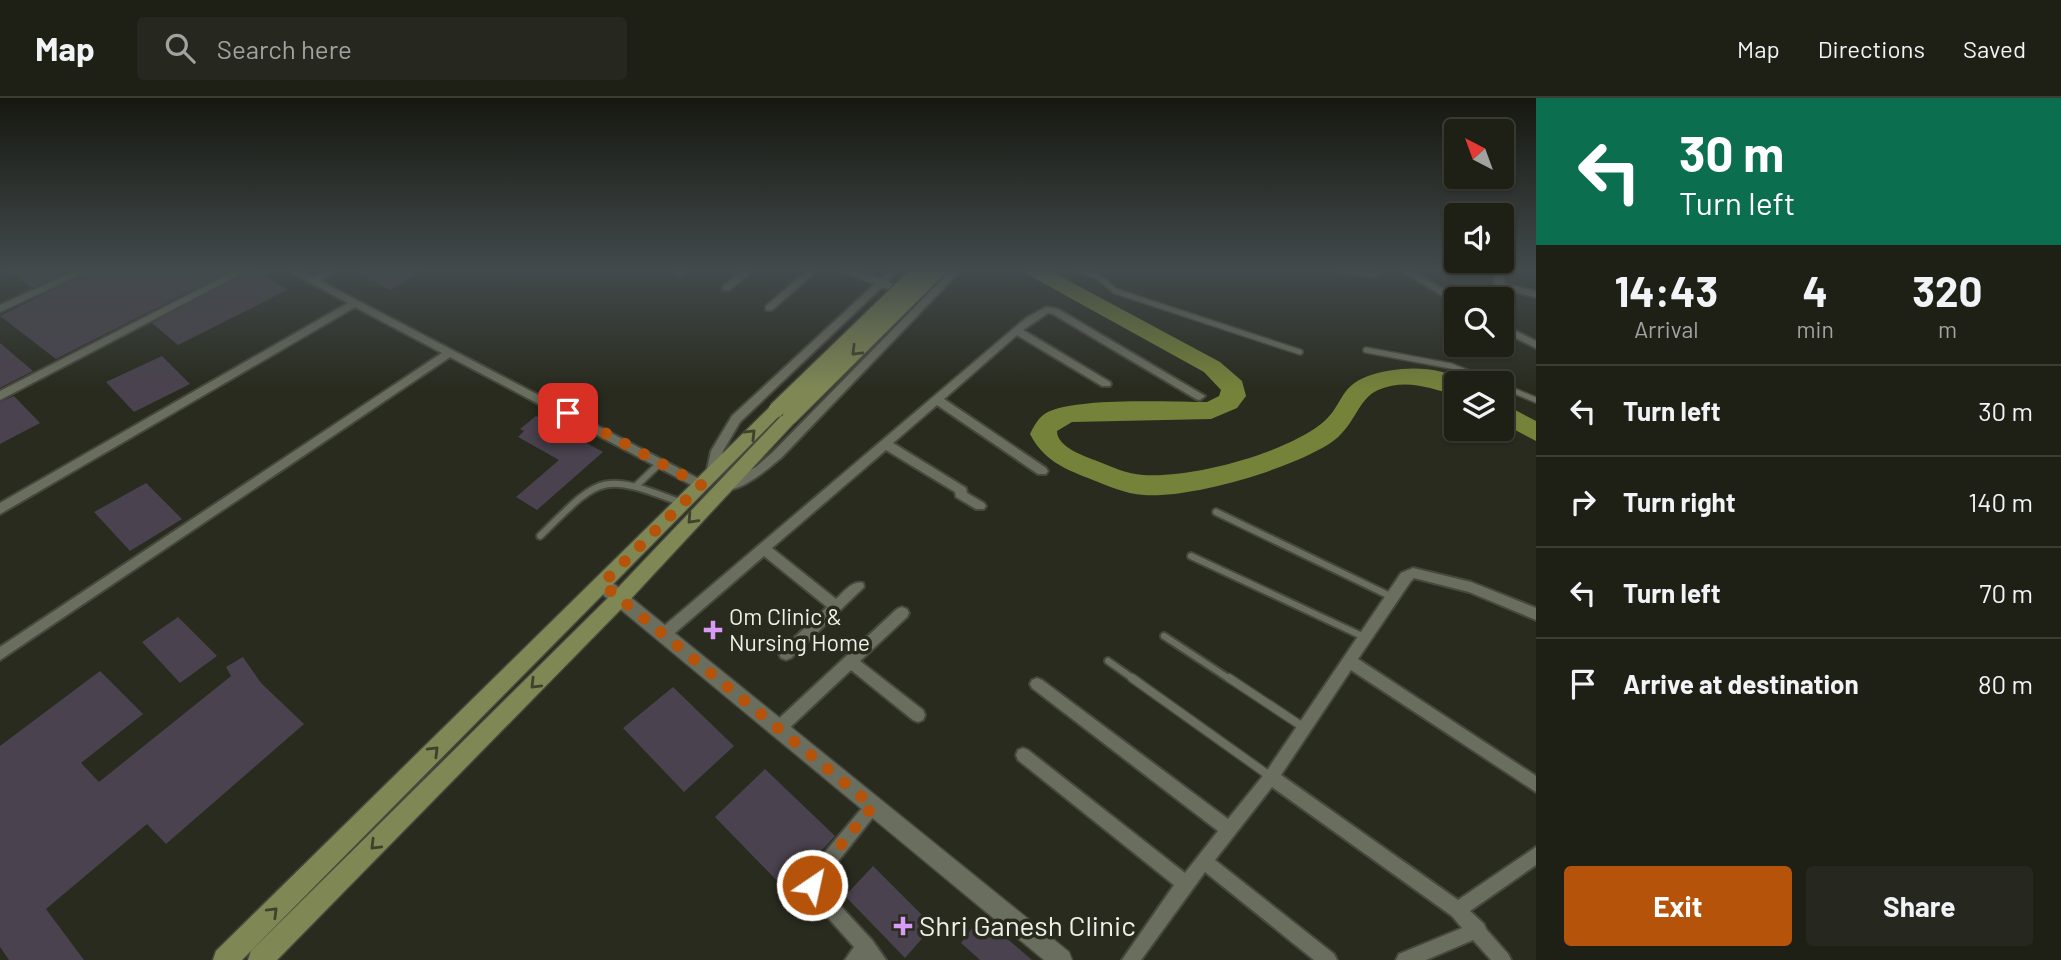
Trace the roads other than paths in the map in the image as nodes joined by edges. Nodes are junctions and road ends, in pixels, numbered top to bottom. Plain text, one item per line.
1 (168, 309) edge
2 (344, 309) edge
3 (367, 309) edge
4 (853, 309) edge
5 (884, 309) edge
6 (896, 309) edge
7 (916, 309) edge
8 (1170, 309) edge
9 (1017, 331) junction
10 (1514, 333) edge
11 (1536, 345) edge
12 (1366, 350) dead end
13 (451, 352) junction
14 (1300, 352) dead end
15 (1464, 371) edge
16 (1106, 384) dead end
17 (1514, 391) edge
18 (0, 396) edge
19 (1200, 396) dead end
20 (936, 400) junction
21 (1536, 400) edge
22 (783, 413) junction
23 (885, 444) junction
24 (661, 462) junction
25 (1042, 471) dead end
26 (710, 484) junction
27 (636, 486) junction
28 (682, 503) junction
29 (980, 506) dead end
30 (0, 509) edge
31 (1216, 512) dead end
32 (540, 536) dead end
33 (764, 549) junction
34 (1191, 556) dead end
35 (602, 584) junction
36 (858, 587) dead end
37 (1392, 597) junction
38 (620, 598) junction
39 (836, 607) junction
40 (902, 613) dead end
41 (1536, 614) edge
42 (663, 635) junction
43 (1164, 636) dead end
44 (1365, 638) junction
45 (0, 654) edge
46 (786, 654) dead end
47 (850, 661) junction
48 (1108, 661) dead end
49 (1349, 661) junction
50 (1037, 684) dead end
51 (918, 715) dead end
52 (1304, 728) junction
53 (778, 729) junction
54 (1023, 755) dead end
55 (1271, 777) junction
56 (1536, 785) edge
57 (873, 806) junction
58 (1229, 830) junction
59 (1536, 855) edge
60 (1204, 861) junction
61 (1186, 884) junction
62 (1458, 910) junction
63 (1478, 930) junction
64 (872, 953) edge
65 (225, 960) edge
66 (260, 960) edge
67 (854, 960) edge
68 (1061, 960) edge
69 (1131, 960) edge
70 (1328, 960) edge
71 (1405, 960) edge
72 (1503, 960) edge

1 - 18 street
2 - 30 street
3 - 13 street
4 - 26 street
5 - 22 main road, bridge
6 -> 22 main road, bridge
7 - 26 street
8 - 14 lane
9 - 16 street
9 - 19 street
9 - 20 street
10 - 11 street
12 - 15 lane
13 - 24 street
13 - 45 street
17 - 21 lane
20 - 23 street
20 - 25 street
22 - 26 main road
23 - 29 street
23 - 33 street
24 - 26 street
24 - 27 lane
26 - 28 main road
26 -> 38 main road
27 - 28 lane
27 - 32 lane
28 - 35 main road
31 - 37 lane
33 - 39 street
33 - 42 street
34 - 44 lane
35 - 38 street
65 -> 35 main road
36 - 39 street
37 - 41 street
37 - 44 street
38 - 42 street
38 -> 66 main road
39 - 46 street
40 - 47 street
42 - 53 street
43 - 52 lane
44 - 49 street
47 - 51 street
47 - 53 street
48 - 55 lane
49 - 52 street
49 - 56 street
50 - 58 street
52 - 55 street
53 - 57 street
54 - 61 street
55 - 58 street
55 - 62 street
57 - 64 street
57 - 68 street
58 - 60 street
59 - 62 street
60 - 61 street
60 - 70 street
61 - 69 street
62 - 63 street
63 - 71 street
63 - 72 street
64 - 67 street

